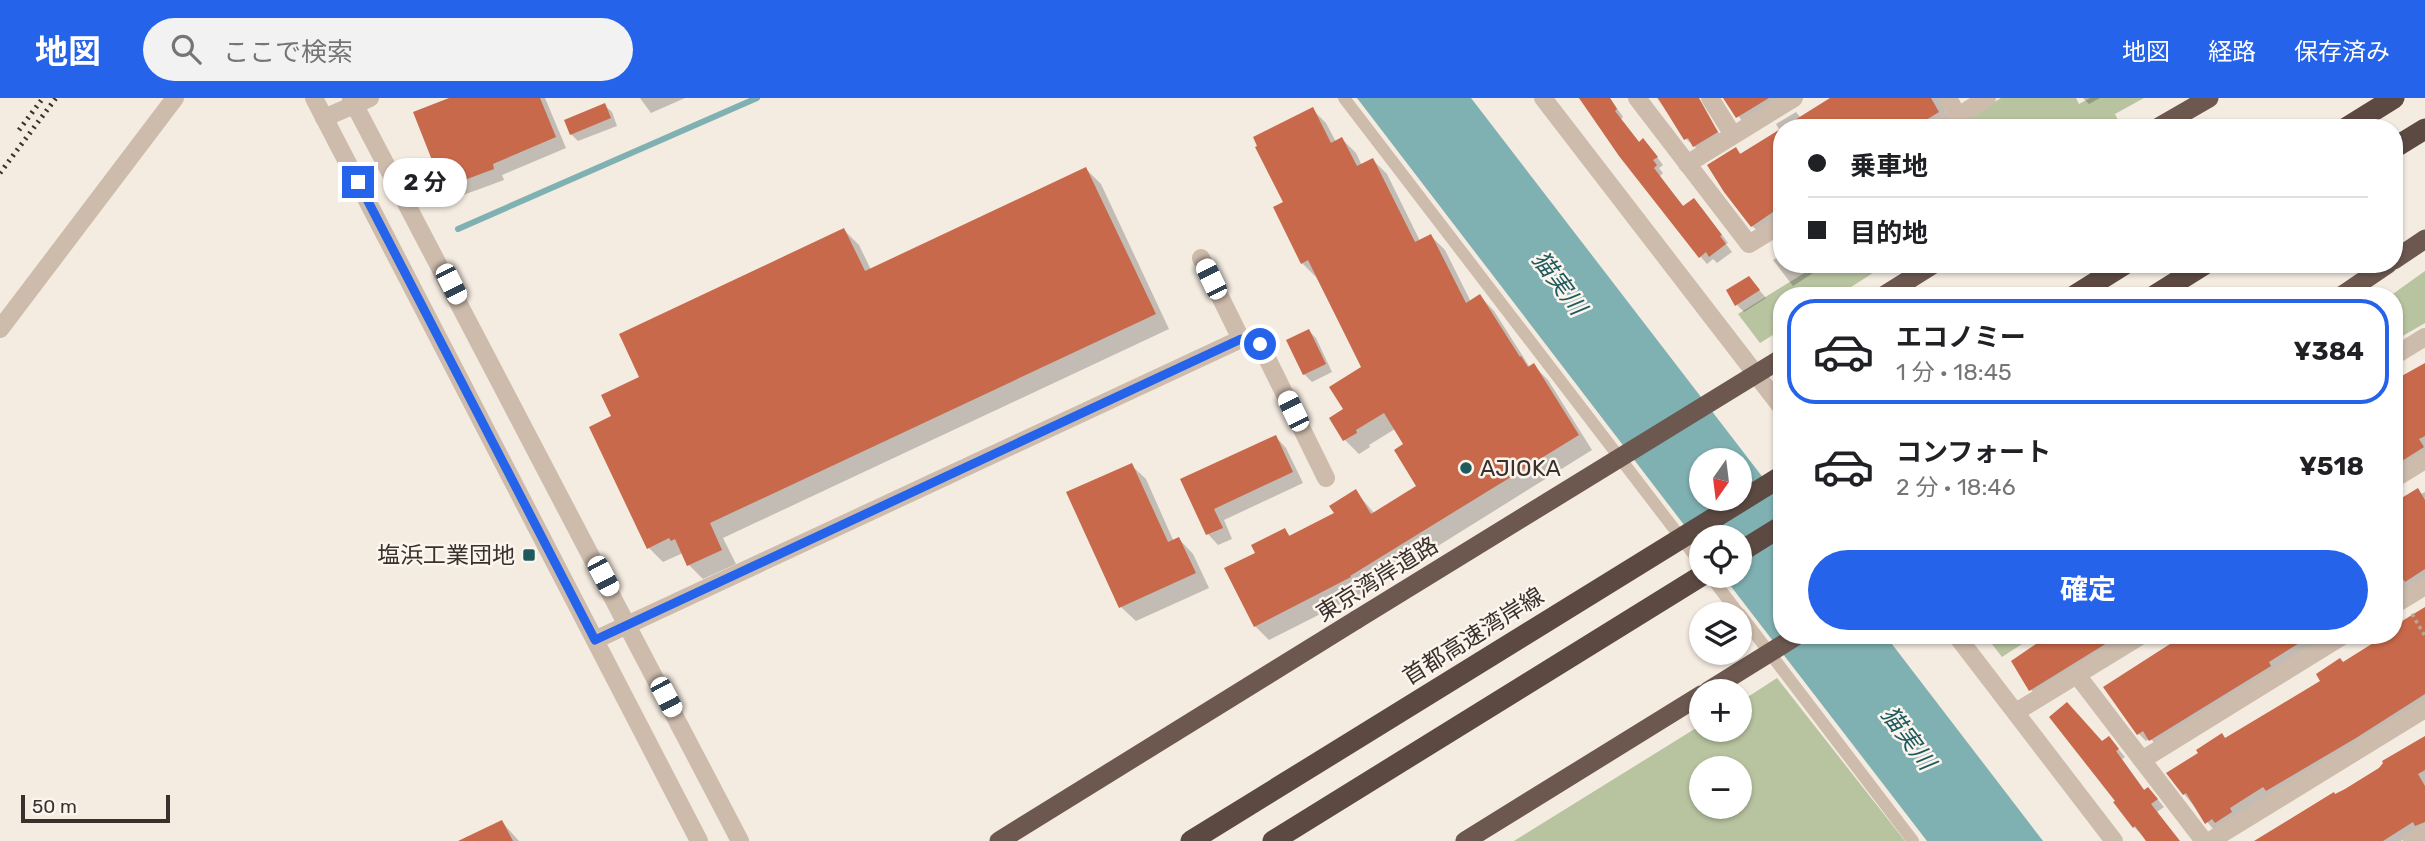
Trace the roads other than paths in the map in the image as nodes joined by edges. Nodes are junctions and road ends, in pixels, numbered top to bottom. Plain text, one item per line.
1 (175, 98) edge
2 (314, 98) edge
3 (1344, 98) edge
4 (1543, 98) edge
5 (1637, 98) edge
6 (1710, 98) edge
7 (1794, 98) edge
8 (1948, 98) edge
9 (1987, 98) edge
10 (2209, 98) edge
11 (2394, 98) edge
12 (359, 100) edge
13 (1958, 116) junction
14 (324, 118) junction
15 (1953, 119) edge
16 (2173, 119) edge
17 (2360, 119) edge
18 (2425, 129) edge
19 (1733, 135) junction
20 (2403, 142) edge
21 (1687, 164) junction
22 (1773, 229) edge
23 (2425, 239) edge
24 (2403, 254) edge
25 (1201, 258) dead end
26 (1920, 273) edge
27 (2111, 273) edge
28 (2191, 273) edge
29 (2375, 273) edge
30 (1897, 287) edge
31 (2088, 287) edge
32 (2168, 287) edge
33 (2354, 287) edge
34 (0, 329) edge
35 (2425, 337) edge
36 (1241, 339) junction
37 (2403, 350) edge
38 (1773, 364) edge
39 (1773, 396) edge
40 (2425, 460) edge
41 (2403, 473) edge
42 (1326, 478) dead end
43 (1773, 482) edge
44 (1773, 532) edge
45 (1752, 545) edge
46 (1689, 548) edge
47 (1689, 583) edge
48 (2425, 586) edge
49 (1719, 588) edge
50 (2403, 599) edge
51 (1730, 602) edge
52 (628, 625) junction
53 (1752, 631) edge
54 (595, 640) junction
55 (1784, 644) edge
56 (1963, 644) edge
57 (2127, 644) edge
58 (2329, 644) edge
59 (2077, 675) junction
60 (1727, 679) edge
61 (1689, 702) edge
62 (2425, 709) edge
63 (2015, 712) junction
64 (2142, 760) junction
65 (2425, 833) edge
66 (699, 841) edge
67 (740, 841) edge
68 (999, 841) edge
69 (1191, 841) edge
70 (1273, 841) edge
71 (1465, 841) edge
72 (1913, 841) edge
73 (2114, 841) edge
74 (2204, 841) edge
75 (2210, 841) edge
76 (2412, 841) edge

1 - 34 street
2 - 14 street
3 - 46 street
4 - 39 street
5 - 21 street
6 - 19 street
7 - 19 street
8 - 13 street
9 - 13 street
10 - 16 highway
11 - 17 highway
12 - 14 street
12 - 52 street
13 - 15 street
14 - 54 street
18 - 20 highway
19 - 21 street
21 - 22 street
23 - 24 highway
25 - 36 street
26 - 30 highway
27 - 31 highway
28 - 32 highway
29 - 33 highway
35 - 37 street
36 - 42 street
36 - 52 street
38 - 68 highway, 東京湾岸道路, bridge
40 - 41 street
43 - 69 highway, 首都高速湾岸線, bridge
44 - 45 highway
47 - 70 highway
48 - 50 street
49 - 51 street
52 - 54 street
52 - 67 street
53 - 72 street
54 - 66 street
55 - 60 highway, bridge
56 - 63 street
57 - 59 street
58 - 64 street
59 - 63 street
59 - 64 street
61 - 71 highway
62 - 75 street
63 - 73 street
64 - 74 street
65 - 76 street

